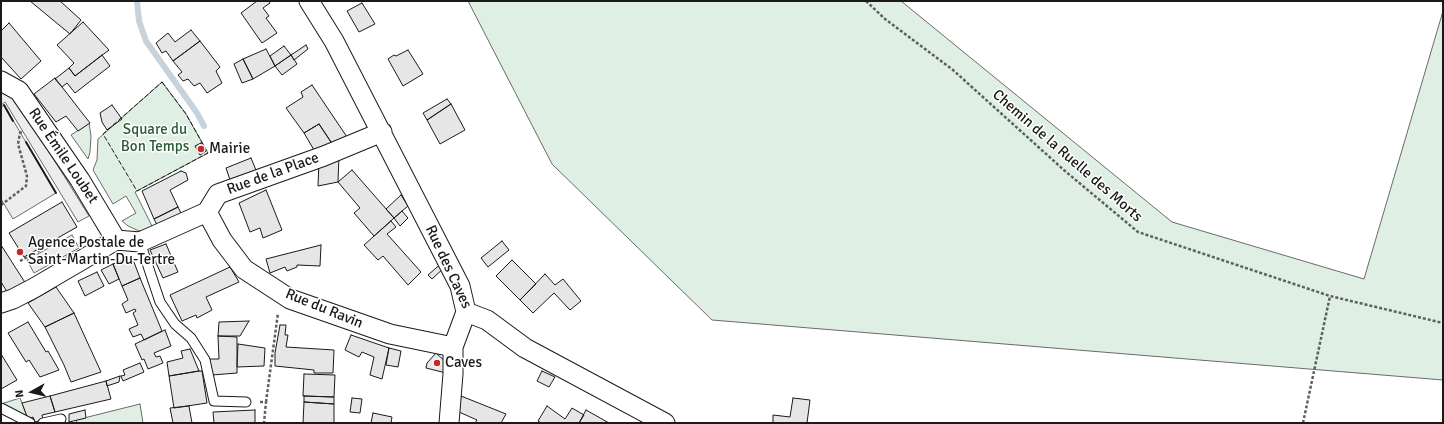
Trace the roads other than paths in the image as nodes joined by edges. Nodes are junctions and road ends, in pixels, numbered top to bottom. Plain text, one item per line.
1 (309, 1) edge
2 (1, 81) edge
3 (382, 132) junction
4 (207, 212) junction
5 (116, 240) junction
6 (140, 242) junction
7 (1, 303) edge
8 (466, 312) junction
9 (453, 347) junction
10 (246, 402) dead end
11 (1, 408) edge
12 (61, 419) dead end
13 (30, 423) edge
14 (43, 423) edge
15 (449, 423) edge
16 (665, 423) edge

1 - 3 street, Rue des Caves
2 - 5 street, Rue Émile Loubet
3 - 4 street, Rue de la Place
3 - 8 street, Rue des Caves
4 - 6 street
4 - 9 street, Rue du Ravin
5 - 6 street
5 - 7 street
6 - 10 lane
8 - 9 street
8 - 16 street, Rue des Caves
9 - 15 street
11 - 13 lane
12 - 14 lane

